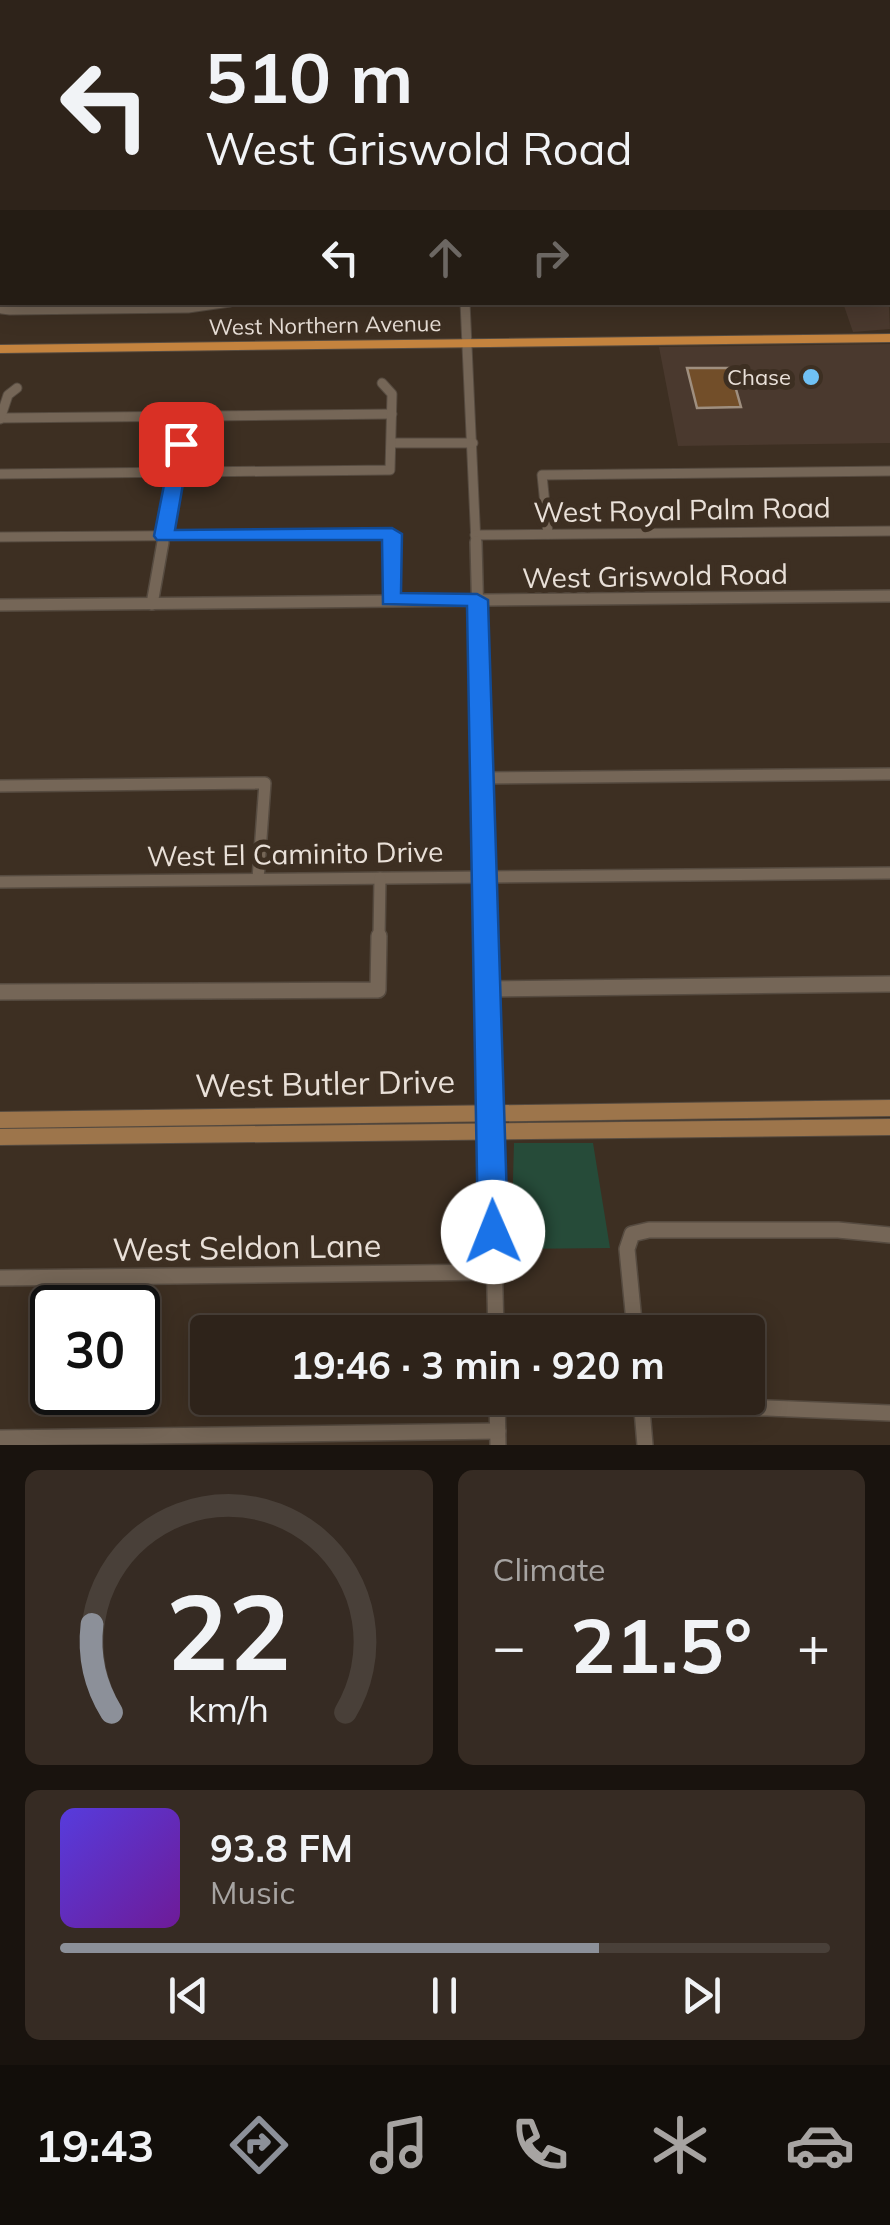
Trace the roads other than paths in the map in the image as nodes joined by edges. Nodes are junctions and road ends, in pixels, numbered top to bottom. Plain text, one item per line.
1 (2, 305) edge
2 (209, 305) edge
3 (465, 305) edge
4 (890, 338) edge
5 (469, 344) junction
6 (0, 349) edge
7 (382, 383) dead end
8 (18, 388) dead end
9 (392, 414) junction
10 (186, 416) junction
11 (0, 419) edge
12 (392, 443) junction
13 (473, 443) junction
14 (890, 471) edge
15 (176, 472) junction
16 (0, 474) edge
17 (890, 530) edge
18 (548, 534) junction
19 (475, 535) junction
20 (164, 536) junction
21 (0, 537) edge
22 (890, 596) edge
23 (391, 600) junction
24 (477, 600) junction
25 (152, 604) junction
26 (0, 605) edge
27 (890, 774) edge
28 (483, 778) junction
29 (0, 786) edge
30 (890, 873) edge
31 (484, 877) junction
32 (380, 878) junction
33 (258, 879) junction
34 (0, 882) edge
35 (890, 984) edge
36 (487, 989) junction
37 (0, 992) edge
38 (890, 1108) edge
39 (0, 1120) edge
40 (490, 1123) junction
41 (890, 1127) edge
42 (0, 1137) edge
43 (890, 1235) edge
44 (494, 1272) junction
45 (0, 1278) edge
46 (495, 1315) edge
47 (633, 1315) edge
48 (765, 1408) edge
49 (890, 1413) edge
50 (643, 1415) edge
51 (0, 1438) edge
52 (498, 1438) edge
53 (645, 1445) edge

1 - 2 street
3 - 5 street
4 - 5 main road, West Northern Avenue
5 - 6 main road, West Northern Avenue
5 - 13 street
7 - 9 street
8 - 11 street
9 - 10 street
9 - 12 street
10 - 11 street
10 - 15 street
12 - 13 street
12 - 15 street
13 - 19 street
14 - 18 street
15 - 16 street
15 - 20 street
17 - 18 street, West Royal Palm Road
18 - 19 street, West Royal Palm Road
19 - 24 street
20 - 21 street
20 - 23 street
20 - 25 street
22 - 24 street, West Griswold Road
23 - 24 street, West Griswold Road
23 - 25 street, West Griswold Road
24 - 28 street
25 - 26 street, West Griswold Road
27 - 28 street
28 - 31 street
29 - 33 street
30 - 31 street, West El Caminito Drive
31 - 32 street, West El Caminito Drive
31 - 36 street
32 - 33 street, West El Caminito Drive
32 - 37 street
33 - 34 street, West El Caminito Drive
35 - 36 street
36 - 40 street
38 - 40 street, West Butler Drive
39 - 40 street, West Butler Drive
40 - 41 street, West Butler Drive
40 - 42 street, West Butler Drive
40 - 44 street
43 - 47 street
44 - 45 street, West Seldon Lane
44 - 46 street
48 - 49 street
50 - 53 street
51 - 52 street

